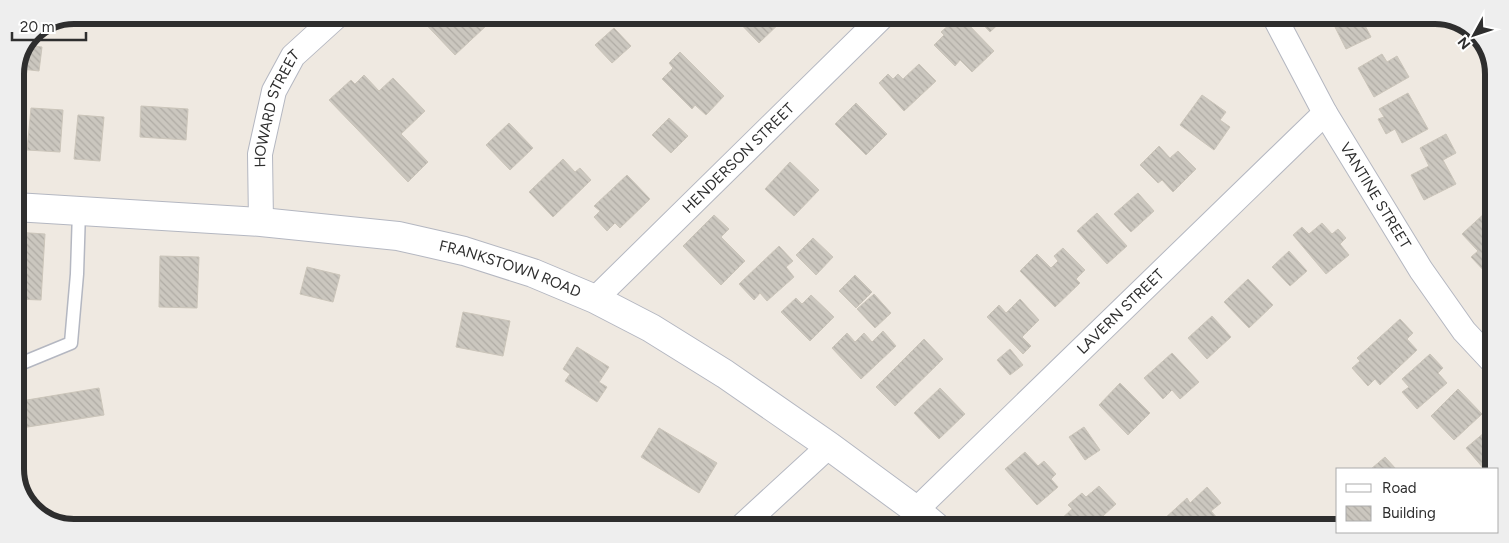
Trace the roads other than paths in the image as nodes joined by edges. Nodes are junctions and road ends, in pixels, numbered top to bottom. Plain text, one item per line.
1 (328, 24) edge
2 (875, 24) edge
3 (1278, 24) edge
4 (1325, 113) junction
5 (24, 207) edge
6 (79, 210) junction
7 (261, 222) junction
8 (596, 298) junction
9 (1485, 354) edge
10 (24, 362) edge
11 (829, 446) junction
12 (926, 518) edge
13 (750, 519) edge

1 - 7 street, HOWARD STREET
2 - 8 street, HENDERSON STREET
3 - 4 street, VANTINE STREET
4 - 9 street, VANTINE STREET
4 - 12 street, LAVERN STREET
5 - 6 main road, FRANKSTOWN ROAD
6 - 7 main road, FRANKSTOWN ROAD
6 - 10 lane
7 - 8 main road, FRANKSTOWN ROAD
8 - 11 main road, FRANKSTOWN ROAD
11 - 12 main road, FRANKSTOWN ROAD
11 - 13 street

